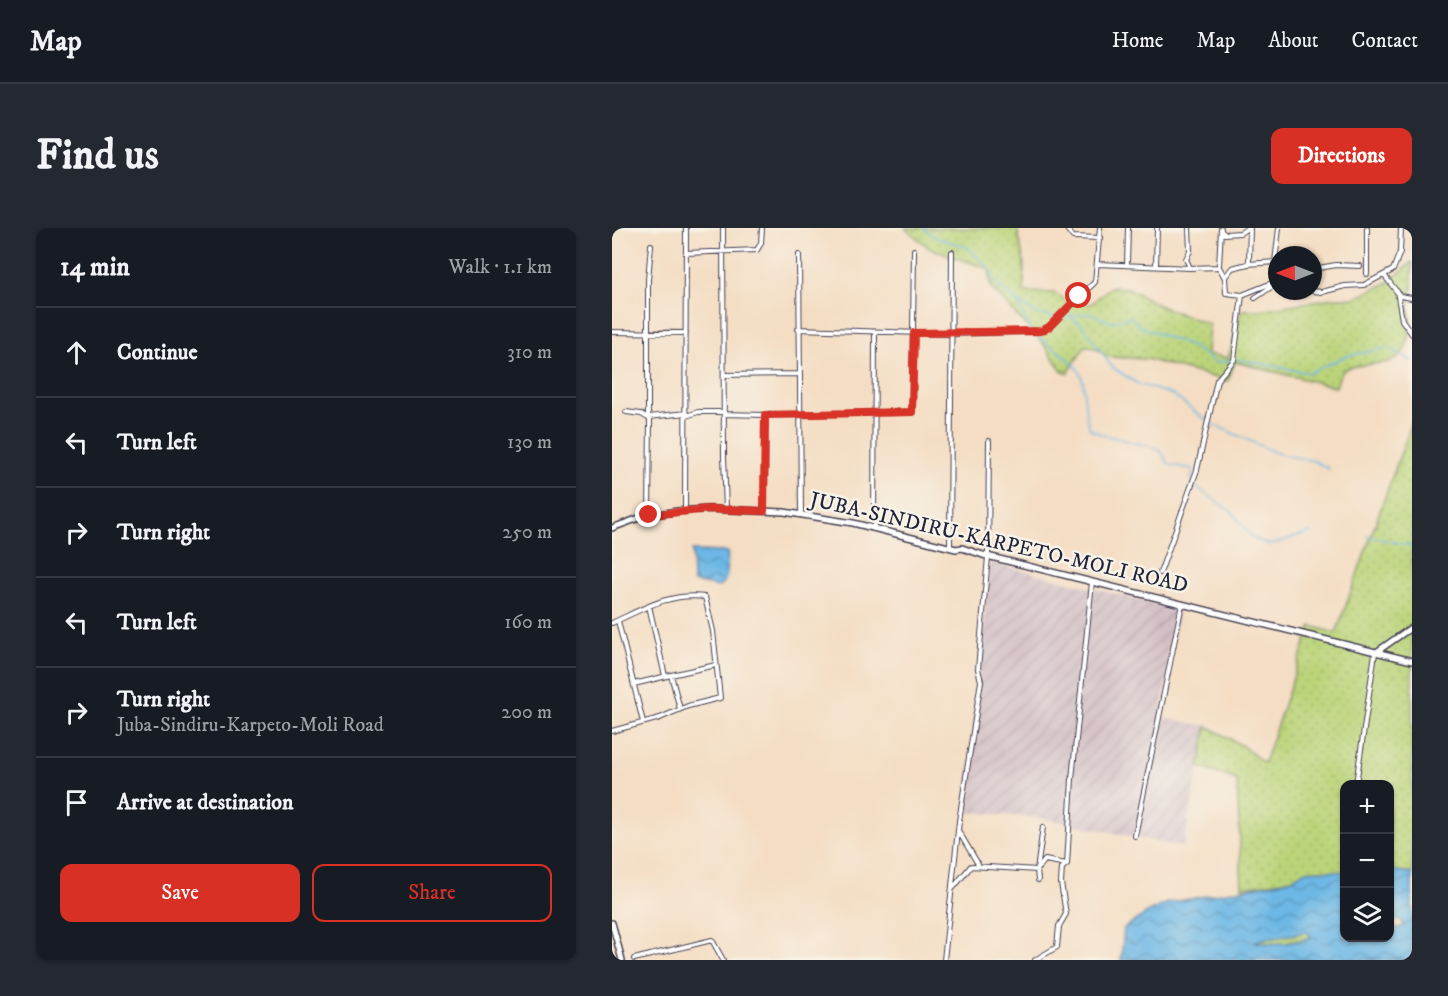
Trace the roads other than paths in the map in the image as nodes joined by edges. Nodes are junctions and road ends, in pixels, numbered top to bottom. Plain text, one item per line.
1 (686, 228) edge
2 (723, 228) edge
3 (762, 228) edge
4 (1066, 228) edge
5 (1100, 228) edge
6 (1128, 228) edge
7 (1156, 228) edge
8 (1189, 228) edge
9 (1249, 228) edge
10 (1279, 228) edge
11 (1367, 228) edge
12 (1401, 228) edge
13 (1220, 229) edge
14 (1100, 238) junction
15 (651, 245) dead end
16 (1277, 246) edge
17 (914, 250) dead end
18 (952, 252) dead end
19 (685, 253) dead end
20 (799, 255) dead end
21 (1268, 263) edge
22 (1097, 264) junction
23 (1248, 264) junction
24 (1127, 265) junction
25 (1360, 266) dead end
26 (1156, 267) junction
27 (1219, 267) junction
28 (1322, 267) edge
29 (1190, 268) junction
30 (1367, 274) dead end
31 (1384, 275) junction
32 (1225, 278) junction
33 (1268, 284) edge
34 (1268, 289) edge
35 (1397, 291) junction
36 (1322, 292) edge
37 (1242, 294) junction
38 (1256, 298) dead end
39 (1412, 298) edge
40 (798, 329) junction
41 (612, 332) edge
42 (648, 333) junction
43 (686, 333) junction
44 (875, 333) junction
45 (914, 333) junction
46 (952, 334) junction
47 (1412, 334) edge
48 (799, 374) junction
49 (724, 375) junction
50 (626, 412) dead end
51 (875, 412) junction
52 (724, 413) junction
53 (799, 414) junction
54 (685, 415) junction
55 (765, 415) junction
56 (648, 417) junction
57 (989, 441) dead end
58 (726, 509) junction
59 (685, 510) junction
60 (764, 511) junction
61 (801, 514) junction
62 (649, 515) junction
63 (612, 528) edge
64 (874, 529) junction
65 (950, 547) junction
66 (988, 557) junction
67 (1160, 573) dead end
68 (1092, 580) junction
69 (1182, 603) junction
70 (649, 606) junction
71 (618, 621) junction
72 (612, 623) edge
73 (1412, 627) edge
74 (1375, 652) junction
75 (1412, 661) edge
76 (716, 665) junction
77 (671, 675) junction
78 (665, 676) junction
79 (633, 684) junction
80 (680, 709) junction
81 (643, 722) junction
82 (612, 731) edge
83 (1357, 780) edge
84 (1043, 827) dead end
85 (959, 832) junction
86 (1135, 836) dead end
87 (978, 864) junction
88 (1067, 864) junction
89 (1036, 870) junction
90 (1038, 880) dead end
91 (951, 889) junction
92 (612, 923) edge
93 (634, 959) edge
94 (622, 960) edge
95 (723, 960) edge
96 (944, 960) edge
97 (1035, 960) edge

1 - 43 street
2 - 49 street
3 - 19 street
4 - 14 street
5 - 14 street
6 - 24 street
7 - 26 street
8 - 29 street
9 - 13 street
9 - 23 street
10 - 16 street
11 - 30 street
12 - 31 street
13 - 27 street
14 - 22 street
15 - 42 street
17 - 45 street
18 - 46 street
20 - 40 street
21 - 23 street
22 - 24 street
22 - 46 street
23 - 32 street
24 - 26 street
25 - 28 street
26 - 29 street
27 - 29 street
27 - 32 street
31 - 35 street
31 - 36 street
32 - 37 street
33 - 37 street
34 - 38 street
35 - 39 street
35 - 47 street
37 - 67 street
40 - 44 street
40 - 48 street
41 - 42 street
42 - 43 street
42 - 56 street
43 - 54 street
44 - 45 street
44 - 51 street
45 - 46 street
45 - 51 street
46 - 65 street
48 - 49 street
48 - 53 street
49 - 52 street
50 - 56 street
51 - 53 street
51 - 64 street
52 - 54 street
52 - 55 street
52 - 58 street
53 - 55 street
53 - 61 street
54 - 56 street
54 - 59 street
55 - 60 street
56 - 62 street
57 - 66 street
58 - 59 main road, JUBA-SINDIRU-KARPETO-MOLI ROAD
58 - 60 main road, JUBA-SINDIRU-KARPETO-MOLI ROAD
59 - 62 main road, JUBA-SINDIRU-KARPETO-MOLI ROAD
60 - 61 main road, JUBA-SINDIRU-KARPETO-MOLI ROAD
61 - 64 main road, JUBA-SINDIRU-KARPETO-MOLI ROAD
62 - 63 main road, JUBA-SINDIRU-KARPETO-MOLI ROAD
64 - 65 main road, JUBA-SINDIRU-KARPETO-MOLI ROAD
65 - 66 main road, JUBA-SINDIRU-KARPETO-MOLI ROAD
66 - 68 main road, JUBA-SINDIRU-KARPETO-MOLI ROAD
66 - 85 street
68 - 69 main road, JUBA-SINDIRU-KARPETO-MOLI ROAD
68 - 88 street
69 - 74 main road, JUBA-SINDIRU-KARPETO-MOLI ROAD
69 - 86 street
70 - 71 street
70 - 76 street
70 - 78 street
71 - 72 street
71 - 79 street
73 - 74 main road
74 - 75 main road, JUBA-SINDIRU-KARPETO-MOLI ROAD
74 - 83 street
76 - 77 street
76 - 80 street
77 - 78 street
77 - 80 street
78 - 79 street
79 - 81 street
80 - 81 street
81 - 82 street
84 - 89 street
85 - 87 street
85 - 91 street
87 - 89 street
87 - 91 street
88 - 89 street
88 - 97 street
89 - 90 street
91 - 96 street
92 - 94 main road
93 - 95 street

